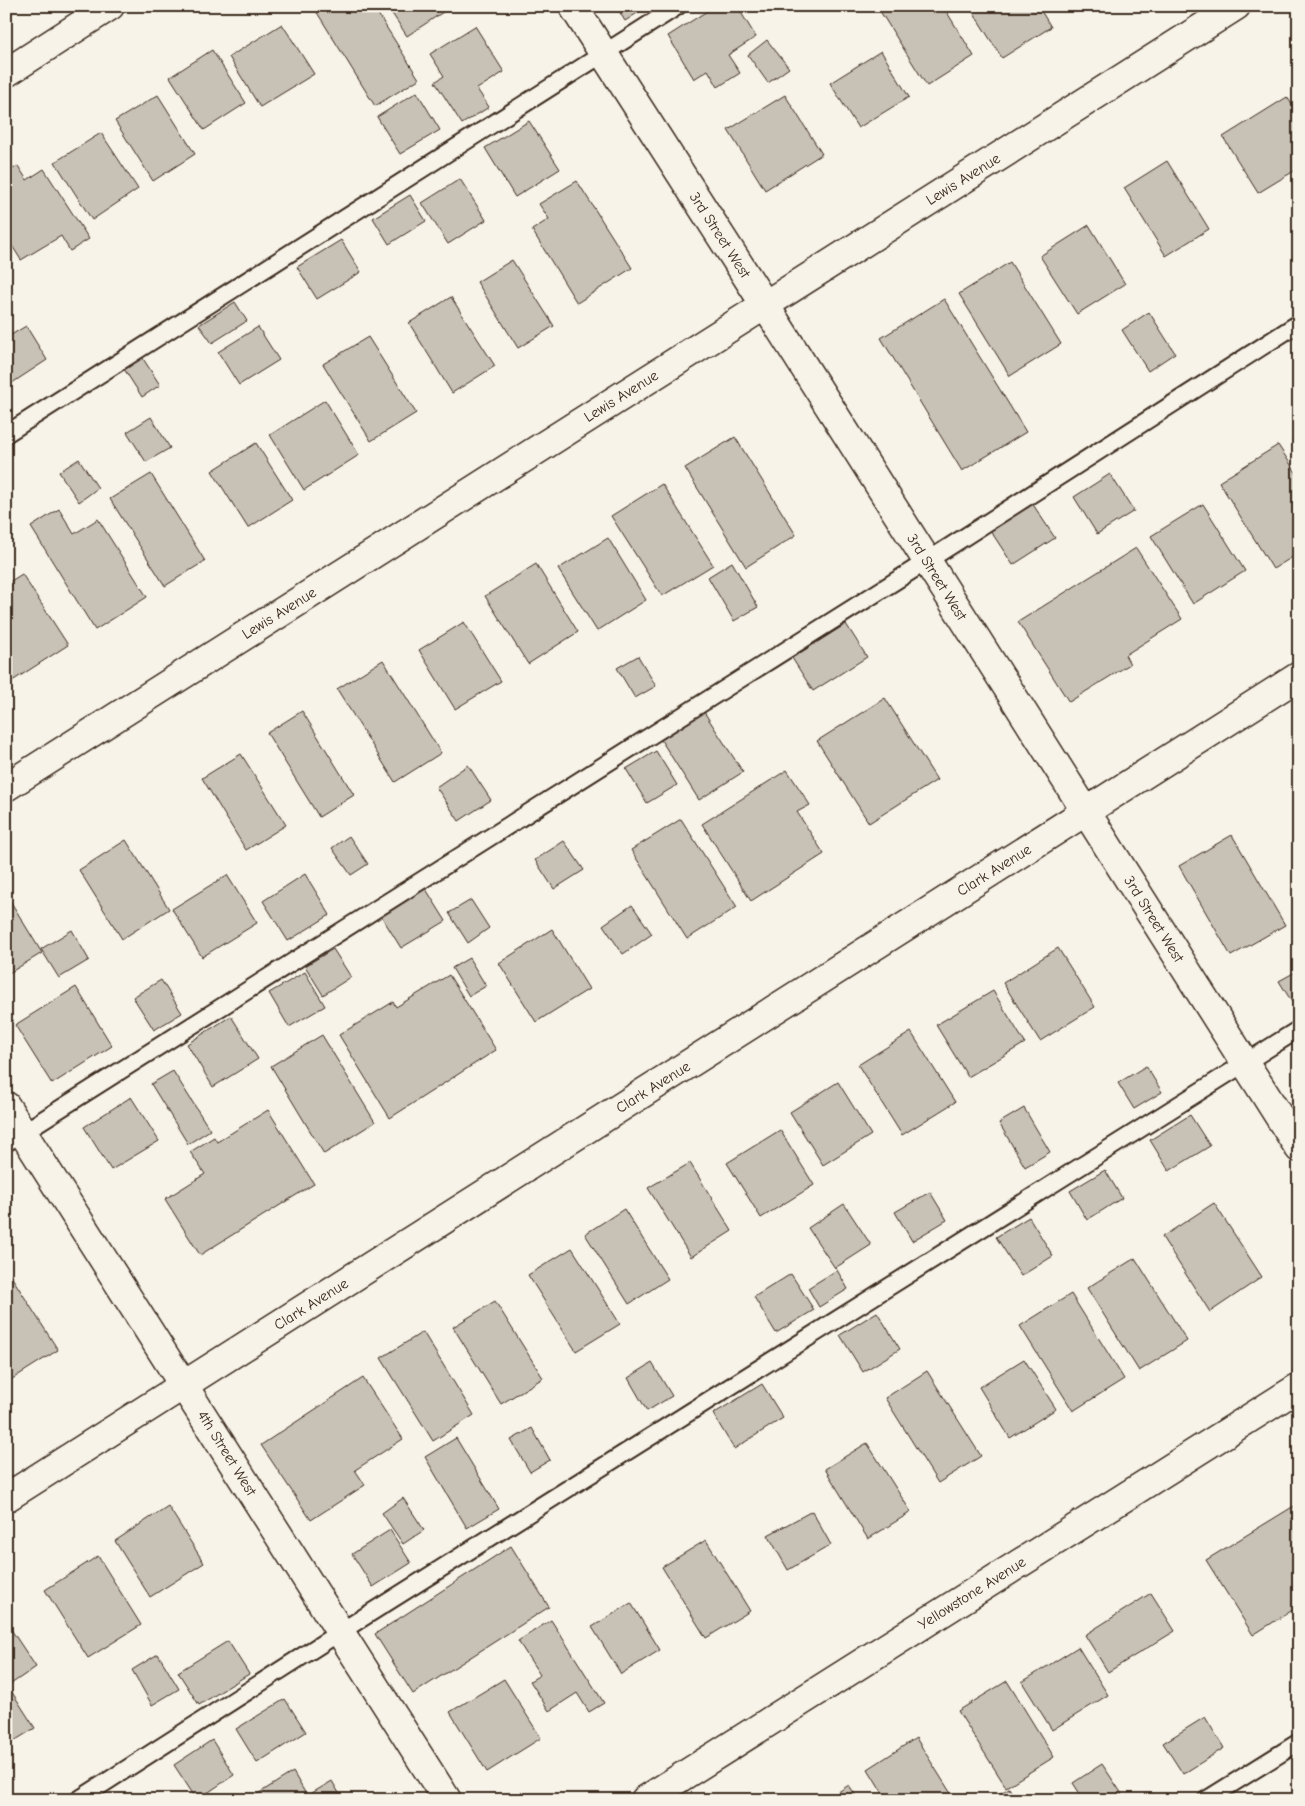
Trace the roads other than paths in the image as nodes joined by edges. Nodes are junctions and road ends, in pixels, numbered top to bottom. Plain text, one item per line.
1 (110, 6) edge
2 (574, 6) edge
3 (678, 6) edge
4 (1236, 6) edge
5 (604, 53) junction
6 (6, 73) edge
7 (765, 305) junction
8 (1299, 323) edge
9 (6, 434) edge
10 (927, 560) junction
11 (1299, 676) edge
12 (6, 787) edge
13 (1086, 811) junction
14 (1299, 1030) edge
15 (1245, 1063) junction
16 (6, 1106) edge
17 (14, 1137) edge
18 (1299, 1148) edge
19 (184, 1385) junction
20 (1299, 1387) edge
21 (6, 1498) edge
22 (340, 1632) junction
23 (1299, 1742) edge
24 (78, 1800) edge
25 (447, 1800) edge
26 (645, 1800) edge
27 (1206, 1800) edge

1 - 6 street
2 - 5 street, 3rd Street West
3 - 5 lane
4 - 7 street, Lewis Avenue
5 - 7 street, 3rd Street West
5 - 9 lane
7 - 10 street, 3rd Street West
7 - 12 street, Lewis Avenue
8 - 10 lane
10 - 13 street, 3rd Street West
10 - 17 lane
11 - 13 street, Clark Avenue
13 - 15 street, 3rd Street West
13 - 19 street, Clark Avenue
14 - 15 lane
15 - 18 street, 3rd Street West
15 - 22 lane
16 - 17 street, 4th Street West
17 - 19 street, 4th Street West
19 - 21 street, Clark Avenue
19 - 22 street, 4th Street West
20 - 26 street, Yellowstone Avenue
22 - 24 lane
22 - 25 street, 4th Street West
23 - 27 lane

